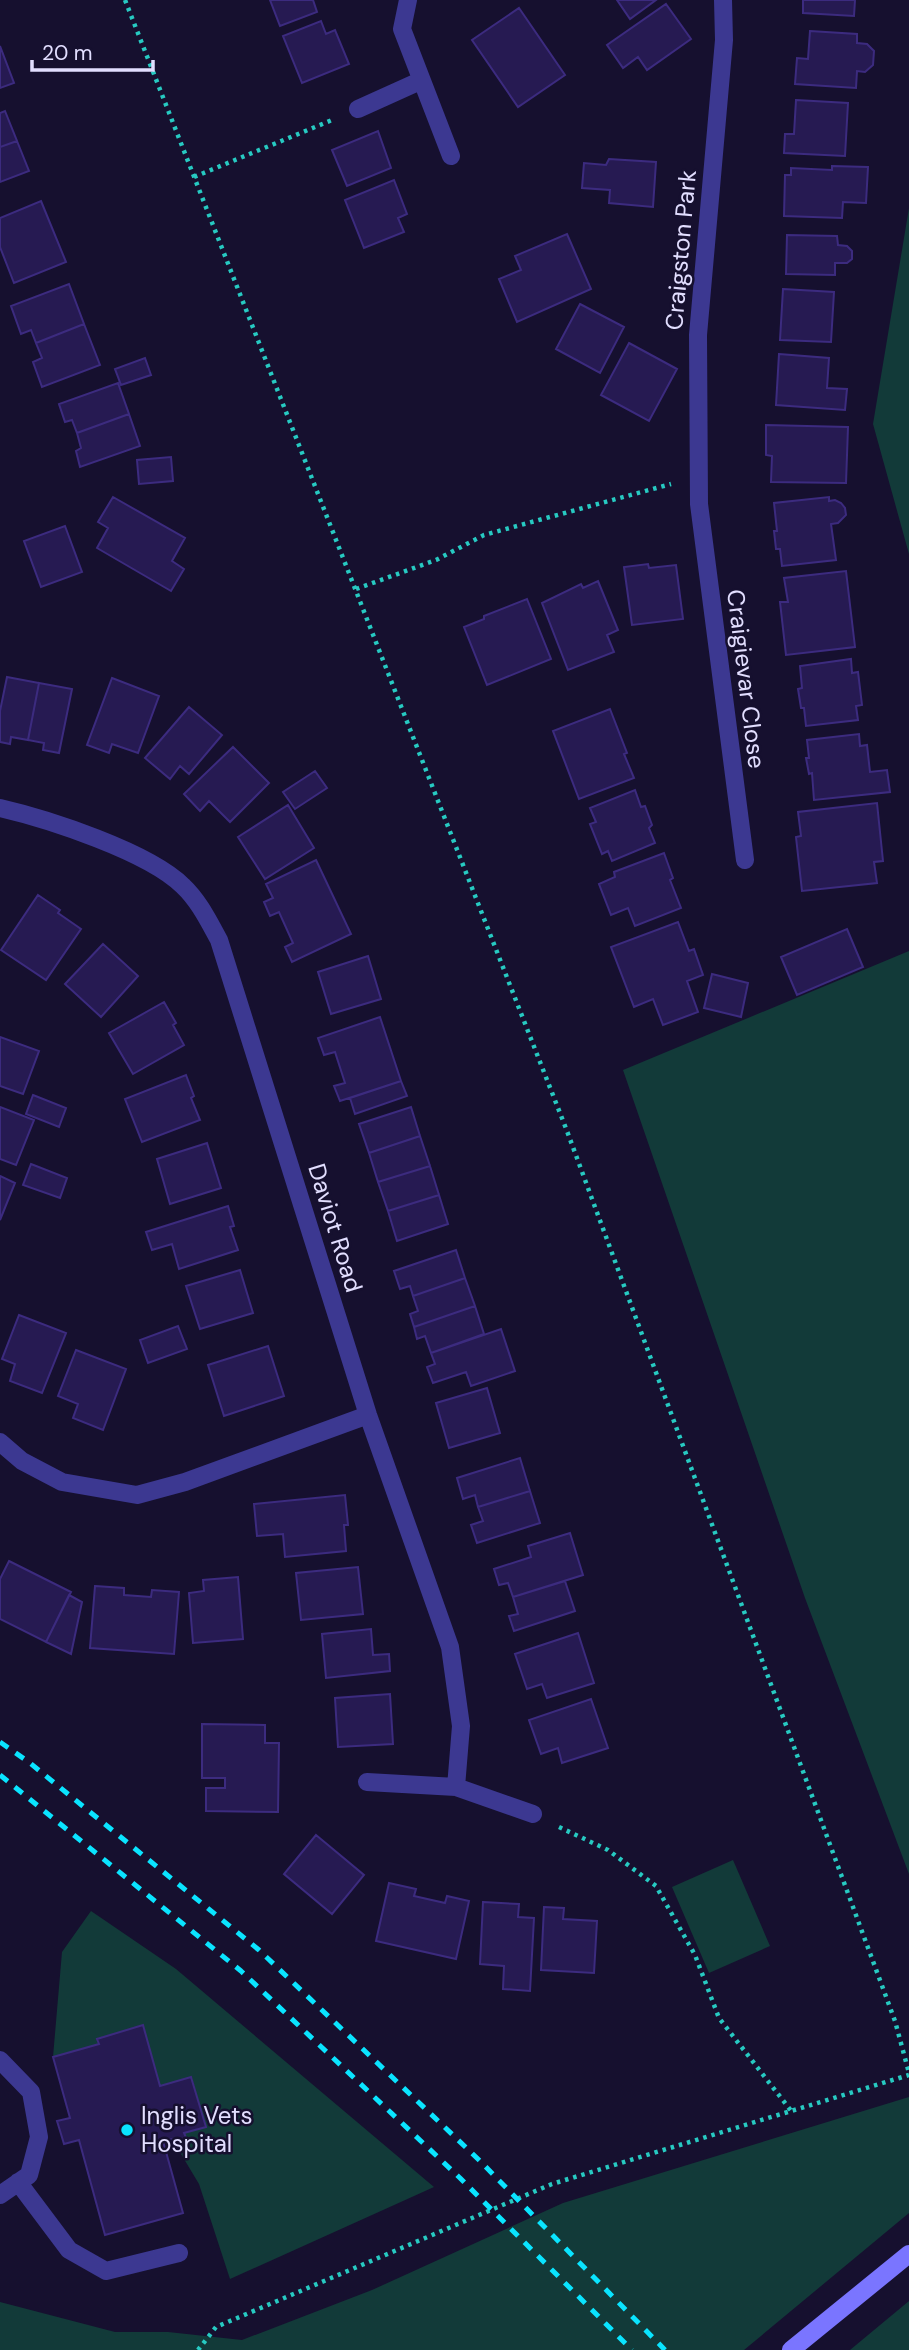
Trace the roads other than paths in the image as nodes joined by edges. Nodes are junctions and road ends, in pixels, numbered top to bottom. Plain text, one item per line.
1 (408, 0) edge
2 (723, 0) edge
3 (420, 82) junction
4 (358, 109) road end
5 (451, 156) dead end
6 (699, 504) joint
7 (1, 811) edge
8 (745, 860) dead end
9 (369, 1415) junction
10 (0, 1442) edge
11 (367, 1782) dead end
12 (456, 1787) junction
13 (533, 1814) road end
14 (0, 2060) edge
15 (18, 2182) junction
16 (0, 2194) edge
17 (179, 2253) dead end
18 (909, 2254) edge
19 (791, 2350) edge

1 - 3 street
2 - 6 street, Craigston Park
3 - 4 street
3 - 5 street
6 - 8 street, Craigievar Close
7 - 9 street, Daviot Road
9 - 10 street
9 - 12 street, Daviot Road
11 - 12 street
12 - 13 street
14 - 15 street
15 - 16 street
15 - 17 street
18 - 19 main road

